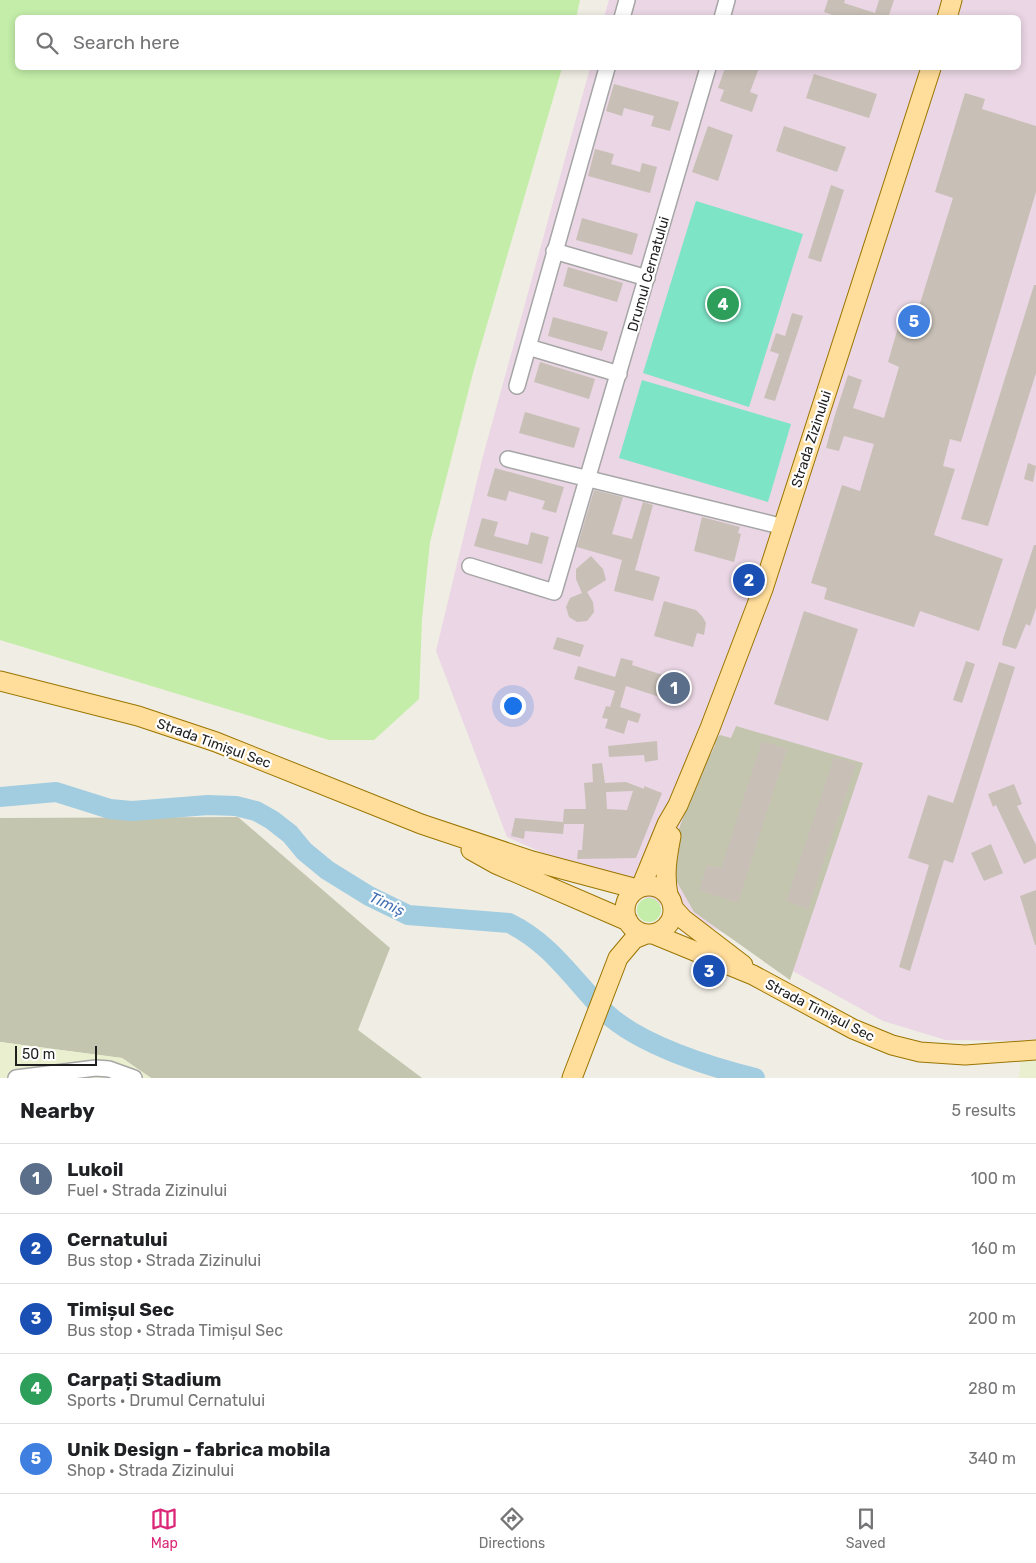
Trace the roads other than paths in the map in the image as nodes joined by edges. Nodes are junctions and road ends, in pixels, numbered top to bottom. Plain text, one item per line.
1 (627, 0) edge
2 (727, 0) edge
3 (952, 0) edge
4 (623, 15) edge
5 (723, 15) edge
6 (948, 15) edge
7 (606, 70) edge
8 (707, 70) edge
9 (931, 70) edge
10 (554, 250) junction
11 (648, 278) junction
12 (528, 347) junction
13 (619, 374) junction
14 (517, 386) dead end
15 (508, 459) dead end
16 (587, 480) junction
17 (784, 526) junction
18 (470, 566) dead end
19 (0, 681) edge
20 (678, 805) junction
21 (421, 824) junction
22 (639, 888) junction
23 (671, 901) junction
24 (639, 928) junction
25 (753, 974) junction
26 (1036, 1050) edge
27 (16, 1078) edge
28 (134, 1078) edge
29 (572, 1078) edge

1 - 4 street
2 - 5 street
3 - 6 main road
7 - 10 street
8 - 11 street, Drumul Cernatului
9 - 17 main road, Strada Zizinului
10 - 11 street
10 - 12 street
11 - 13 street, Drumul Cernatului
12 - 13 street
12 - 14 street
13 - 16 street, Drumul Cernatului
15 - 16 street
16 - 17 street
16 - 18 street, Drumul Cernatului
17 - 20 main road, Strada Zizinului
19 - 21 main road, Strada Timișul Sec
20 - 22 main road, Strada Zizinului
20 - 23 main road, Strada Zizinului
21 - 22 main road, Strada Timișul Sec
21 - 24 main road, Strada Timișul Sec
22 - 23 main road
22 - 24 main road
23 - 24 main road
23 - 25 main road, Strada Timișul Sec
24 - 25 main road, Strada Timișul Sec
24 - 29 main road
25 - 26 main road, Strada Timișul Sec
27 - 28 street

